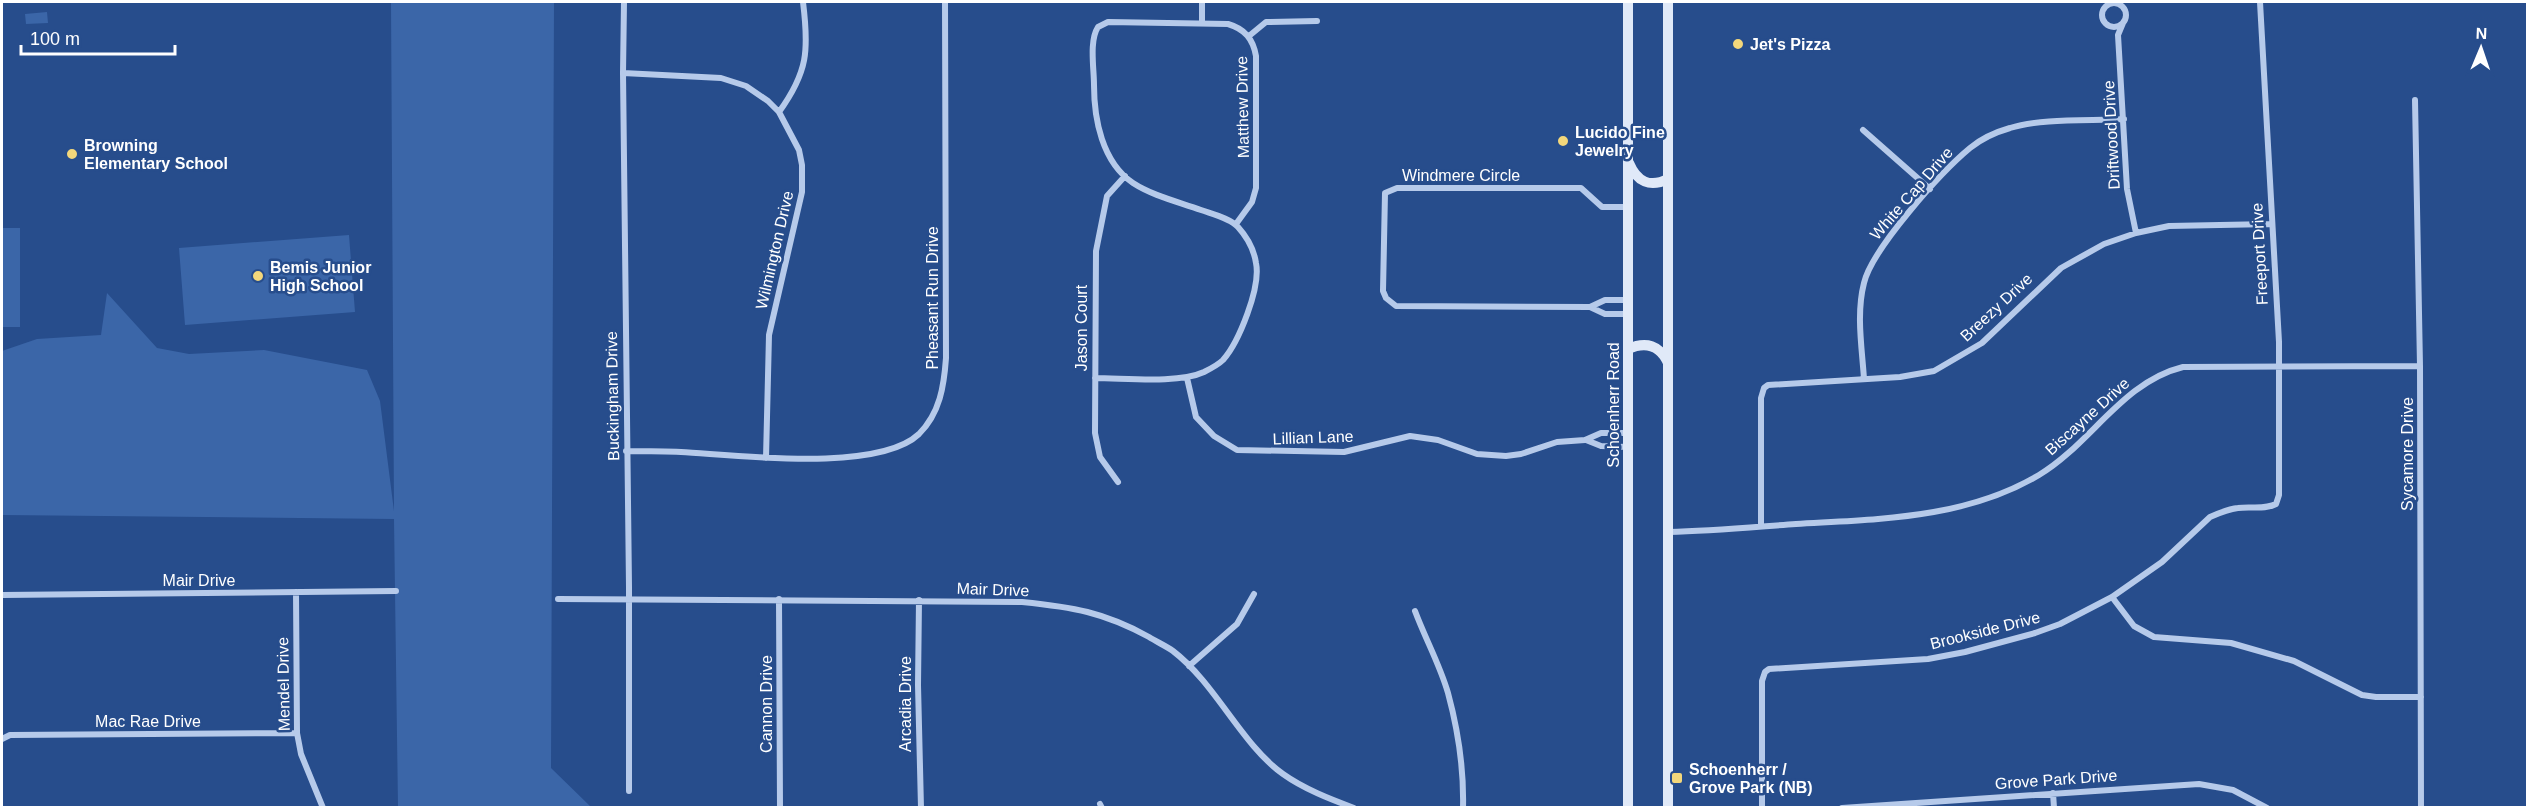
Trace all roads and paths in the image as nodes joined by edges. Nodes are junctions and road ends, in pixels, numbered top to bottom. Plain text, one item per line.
1 (624, 2) edge
2 (803, 2) edge
3 (945, 2) edge
4 (1202, 2) edge
5 (1628, 2) edge
6 (1668, 2) edge
7 (2260, 2) edge
8 (1317, 21) dead end
9 (1202, 23) junction
10 (2123, 23) junction
11 (2108, 26) junction
12 (2118, 35) junction
13 (1249, 36) junction
14 (623, 73) junction
15 (2415, 100) dead end
16 (779, 112) junction
17 (2124, 119) junction
18 (1863, 130) dead end
19 (1628, 160) junction
20 (1125, 176) junction
21 (1668, 178) junction
22 (1930, 189) junction
23 (1628, 207) junction
24 (1236, 224) junction
25 (2271, 224) junction
26 (2136, 233) junction
27 (1628, 300) junction
28 (1590, 307) junction
29 (1628, 314) junction
30 (1628, 349) junction
31 (1669, 363) junction
32 (2279, 366) junction
33 (2420, 366) junction
34 (1095, 378) junction
35 (1187, 378) junction
36 (1864, 379) junction
37 (1628, 433) junction
38 (1585, 440) junction
39 (1629, 447) junction
40 (626, 451) junction
41 (766, 458) junction
42 (1118, 482) dead end
43 (2276, 504) joint
44 (1761, 526) junction
45 (1669, 532) junction
46 (396, 591) dead end
47 (296, 592) junction
48 (1254, 594) dead end
49 (2, 595) edge
50 (2112, 597) junction
51 (558, 599) dead end
52 (629, 599) junction
53 (779, 599) junction
54 (919, 600) junction
55 (1415, 611) dead end
56 (1189, 666) junction
57 (2421, 697) junction
58 (297, 733) junction
59 (2, 739) edge
60 (629, 791) dead end
61 (2053, 793) junction
62 (323, 807) edge
63 (780, 807) edge
64 (921, 807) edge
65 (1354, 807) edge
66 (1463, 807) edge
67 (1628, 807) edge
68 (1668, 807) edge
69 (1762, 807) edge
70 (1842, 807) edge
71 (2054, 807) edge
72 (2267, 807) edge
73 (2421, 807) edge

1 - 14 street, Buckingham Drive
2 - 16 street
3 - 41 street, Pheasant Run Drive
4 - 9 street
5 - 19 main road, Schoenherr Road
6 - 21 main road
7 - 25 street, Freeport Drive
8 - 13 street
9 - 13 street, Matthew Drive
9 - 20 street
10 - 11 street
10 - 11 street
10 - 12 street, Driftwood Drive
11 - 12 street
12 - 17 street, Driftwood Drive
13 - 24 street, Matthew Drive
14 - 16 street, Wilmington Drive
14 - 40 street, Buckingham Drive
15 - 33 street, Sycamore Drive
16 - 41 street, Wilmington Drive
17 - 22 street, White Cap Drive
17 - 26 street, Driftwood Drive
18 - 22 street
19 - 21 main road
19 - 23 main road, Schoenherr Road
20 - 24 street
20 - 34 street, Jason Court
21 - 31 main road
22 - 36 street, White Cap Drive
23 - 27 main road, Schoenherr Road
23 - 28 street, Windmere Circle
24 - 35 street
25 - 26 street, Breezy Drive
25 - 32 street, Freeport Drive
26 - 36 street, Breezy Drive
27 - 28 street, Windmere Circle
27 - 29 main road, Schoenherr Road
28 - 29 street, Windmere Circle
29 - 30 main road, Schoenherr Road
30 - 31 main road
30 - 37 main road, Schoenherr Road
31 - 45 main road
32 - 33 street, Biscayne Drive
32 - 43 street, Freeport Drive
32 - 44 street, Biscayne Drive
33 - 57 street, Sycamore Drive
34 - 35 street
34 - 42 street, Jason Court
35 - 38 street, Lillian Lane
36 - 44 street, Breezy Drive
37 - 38 street, Lillian Lane
37 - 39 main road, Schoenherr Road
38 - 39 street, Lillian Lane
39 - 67 main road, Schoenherr Road
40 - 41 street, Pheasant Run Drive
40 - 52 street, Buckingham Drive
43 - 50 street, Brookside Drive
44 - 45 street, Biscayne Drive
45 - 68 main road
46 - 47 street, Mair Drive
47 - 49 street, Mair Drive
47 - 58 street, Mendel Drive
48 - 56 street
50 - 57 street
50 - 69 street, Brookside Drive
51 - 52 street, Mair Drive
52 - 53 street, Mair Drive
52 - 60 street, Buckingham Drive
53 - 54 street, Mair Drive
53 - 63 street, Cannon Drive
54 - 56 street, Mair Drive
54 - 64 street, Arcadia Drive
55 - 66 street
56 - 65 street, Mair Drive
57 - 73 street, Sycamore Drive
58 - 59 street, Mac Rae Drive
58 - 62 street, Mendel Drive
61 - 70 street, Grove Park Drive
61 - 71 street
61 - 72 street, Grove Park Drive

